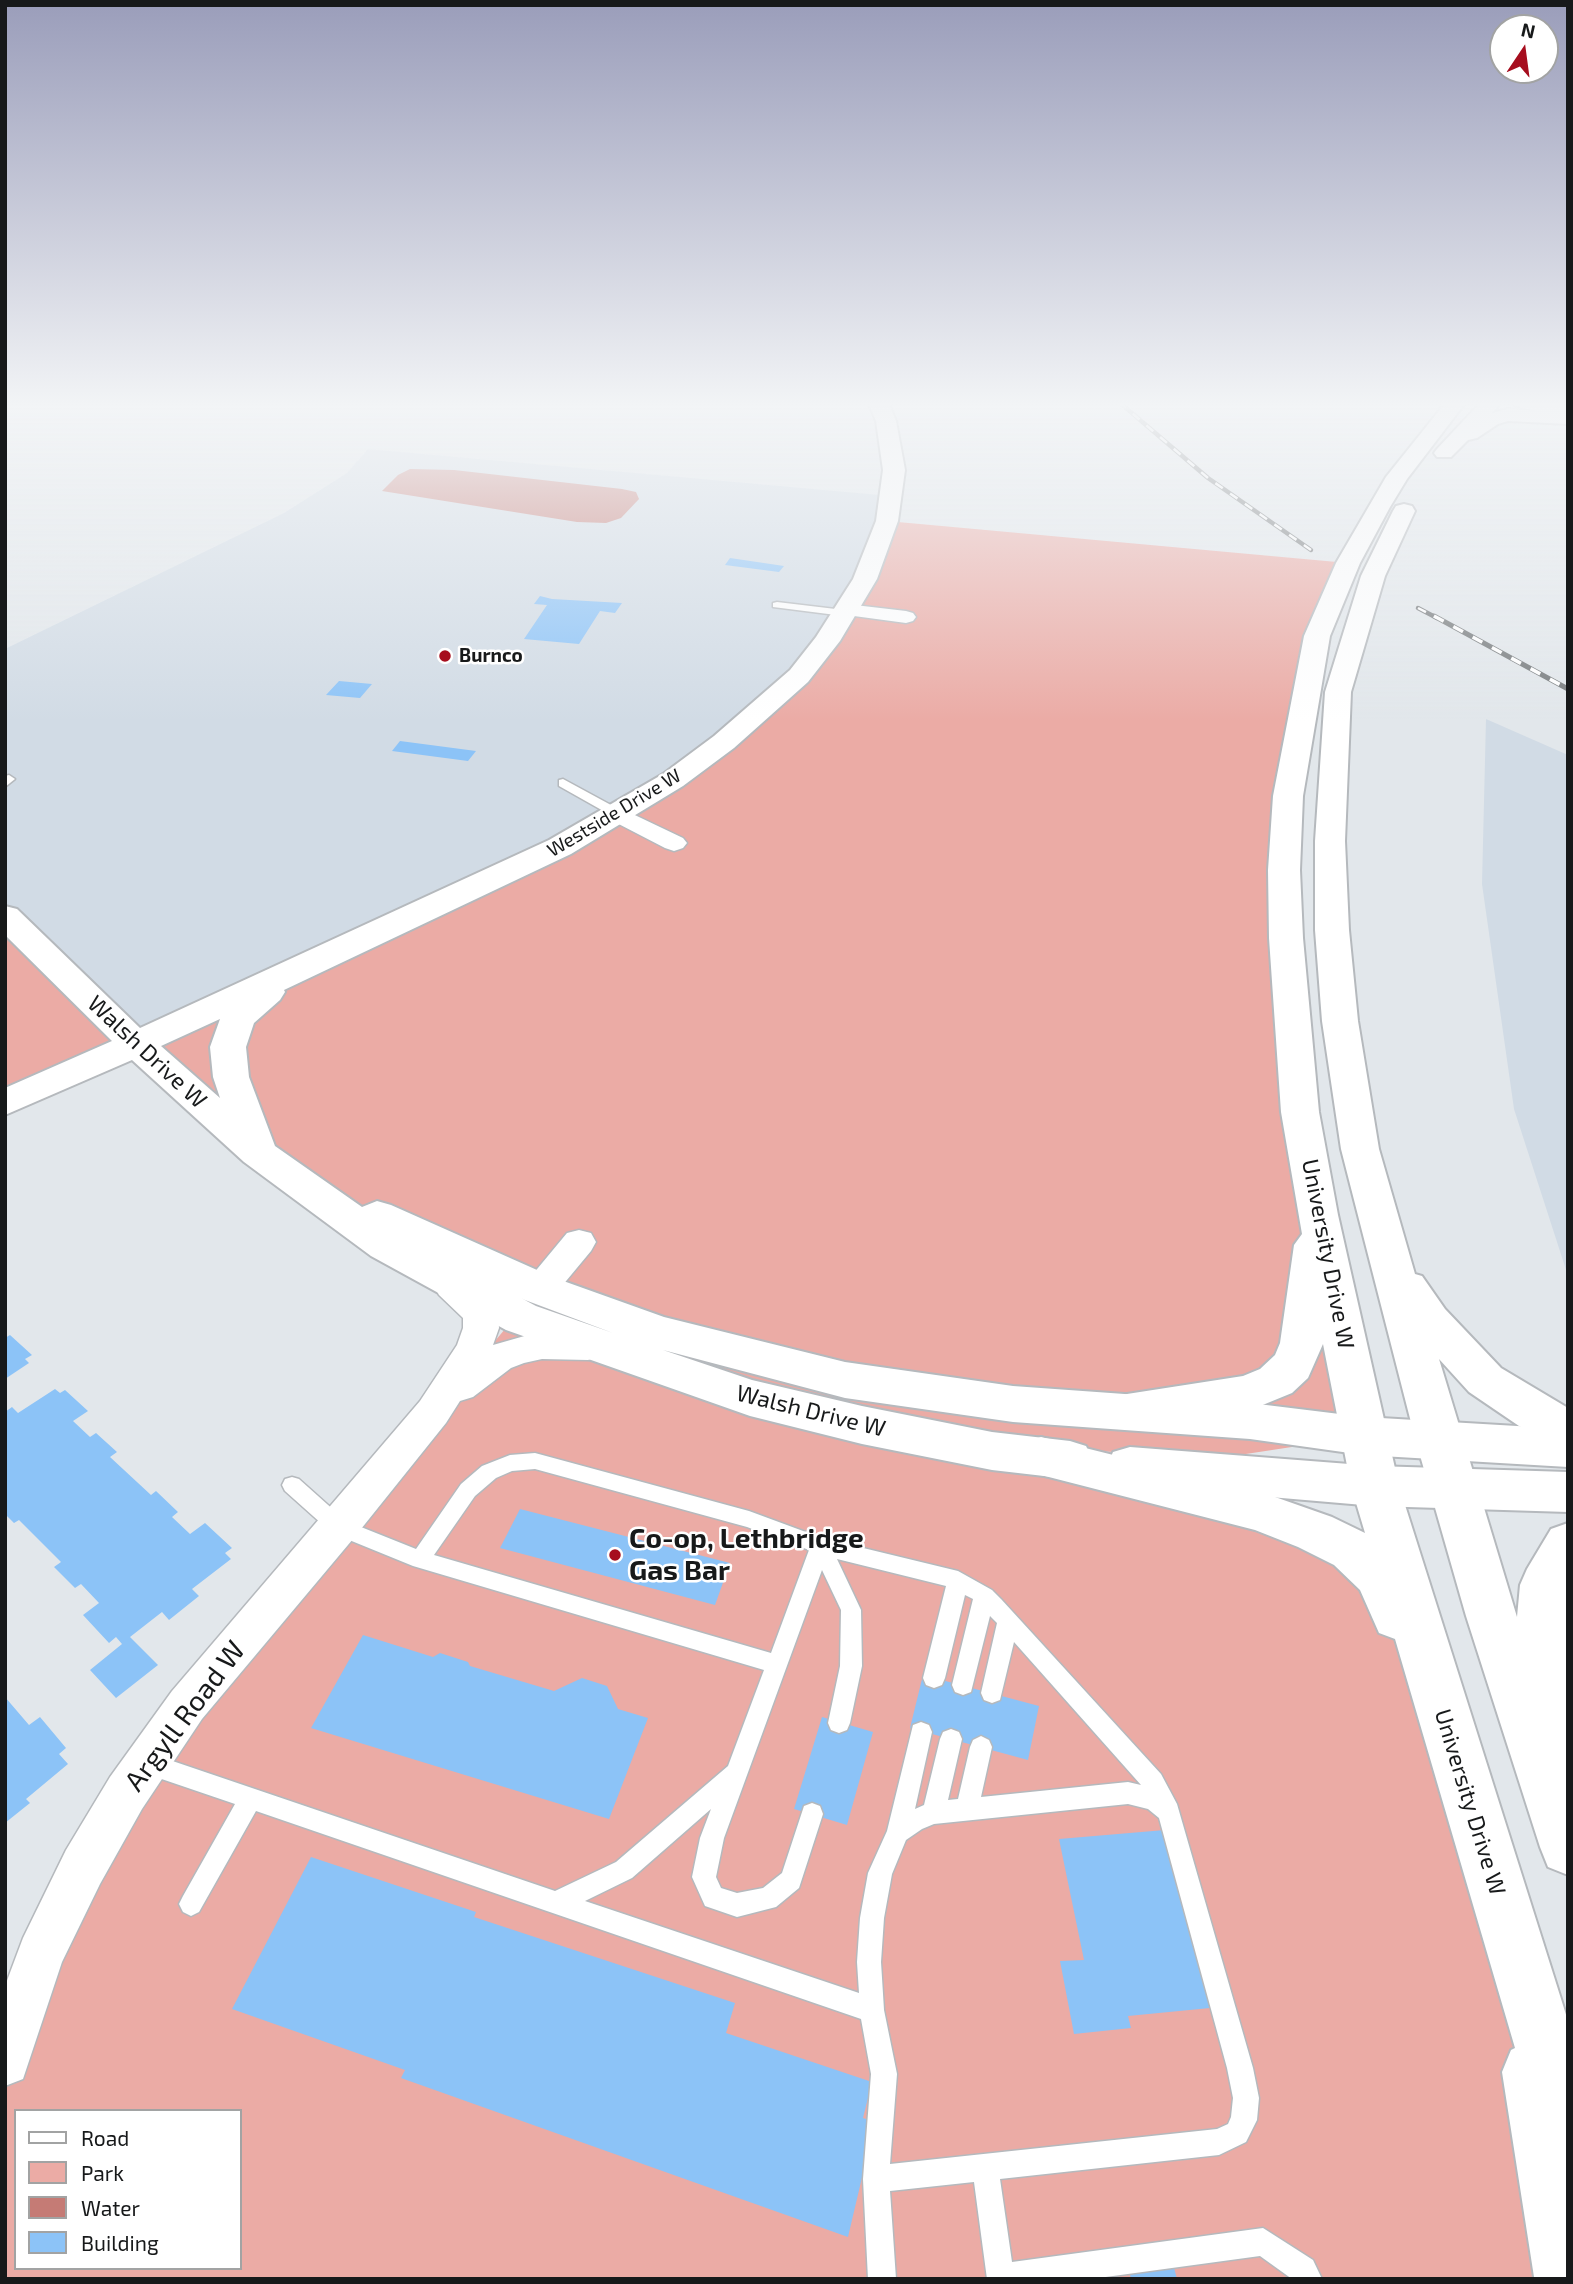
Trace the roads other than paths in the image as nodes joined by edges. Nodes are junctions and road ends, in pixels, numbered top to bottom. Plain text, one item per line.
1 (888, 509) edge
2 (1379, 509) edge
3 (1407, 509) edge
4 (777, 605) dead end
5 (845, 611) junction
6 (906, 617) dead end
7 (564, 783) dead end
8 (618, 814) junction
9 (674, 843) dead end
10 (5, 916) edge
11 (308, 967) junction
12 (135, 1043) junction
13 (5, 1103) edge
14 (258, 1153) junction
15 (295, 1180) junction
16 (1318, 1215) junction
17 (579, 1242) dead end
18 (1390, 1262) junction
19 (435, 1273) junction
20 (540, 1289) junction
21 (607, 1348) junction
22 (433, 1412) junction
23 (1126, 1412) junction
24 (1568, 1429) edge
25 (1364, 1436) junction
26 (1568, 1448) edge
27 (1041, 1456) junction
28 (1445, 1464) junction
29 (1568, 1468) edge
30 (292, 1485) dead end
31 (1375, 1486) junction
32 (1568, 1492) edge
33 (339, 1527) junction
34 (1568, 1544) edge
35 (821, 1546) junction
36 (420, 1560) junction
37 (958, 1580) junction
38 (985, 1596) junction
39 (1009, 1620) junction
40 (776, 1664) junction
41 (934, 1678) dead end
42 (963, 1685) dead end
43 (992, 1693) dead end
44 (1446, 1721) junction
45 (839, 1723) dead end
46 (921, 1732) dead end
47 (951, 1739) dead end
48 (981, 1747) dead end
49 (147, 1763) junction
50 (736, 1772) junction
51 (251, 1798) junction
52 (1568, 1802) edge
53 (967, 1810) junction
54 (1168, 1812) junction
55 (934, 1813) junction
56 (812, 1814) dead end
57 (898, 1832) junction
58 (1568, 1847) edge
59 (556, 1902) junction
60 (191, 1904) dead end
61 (1512, 1942) junction
62 (872, 2010) junction
63 (5, 2061) edge
64 (1568, 2118) edge
65 (985, 2168) junction
66 (877, 2179) junction
67 (1568, 2277) edge
68 (1001, 2278) edge
69 (882, 2279) edge
70 (1308, 2279) edge

1 - 5 main road, Westside Drive W
2 - 16 main road, University Drive W
3 - 18 main road
4 - 5 lane
5 - 6 street
5 - 8 main road, Westside Drive W
7 - 8 lane
8 - 9 street
8 - 11 main road, Westside Drive W
10 - 12 main road, Walsh Drive W
11 - 12 main road, Westside Drive W
11 - 14 main road
12 - 13 main road, Westside Drive W
12 - 14 main road, Walsh Drive W
14 - 15 main road, Walsh Drive W
15 - 19 main road, Walsh Drive W
15 - 20 main road, Walsh Drive W
16 - 23 main road
16 - 25 main road, University Drive W
17 - 20 street
18 - 24 main road
18 - 28 main road
19 - 21 main road, Walsh Drive W
19 - 22 street
20 - 23 main road, Walsh Drive W
21 - 22 street
21 - 27 main road, Walsh Drive W
22 - 33 street, Argyll Road W
23 - 25 main road, Walsh Drive W
25 - 28 main road, Walsh Drive W
25 - 31 main road, University Drive W
26 - 28 main road
27 - 31 main road, Walsh Drive W
27 - 44 main road
28 - 29 main road
28 - 31 main road, Walsh Drive W
28 - 32 main road
28 - 58 main road
30 - 33 lane
31 - 44 main road, University Drive W
33 - 36 lane
33 - 49 street, Argyll Road W
34 - 52 main road
35 - 36 lane
35 - 37 lane
35 - 40 lane
35 - 45 lane
36 - 40 lane
37 - 38 lane
37 - 41 lane
38 - 39 lane
38 - 42 lane
39 - 43 lane
39 - 54 lane
40 - 50 lane
44 - 61 main road, University Drive W
46 - 57 lane
47 - 55 lane
48 - 53 lane
49 - 51 lane
49 - 63 street, Argyll Road W
50 - 56 lane
50 - 59 lane
51 - 59 lane
51 - 60 lane
53 - 54 lane
53 - 55 lane
54 - 65 lane
55 - 57 lane
57 - 62 lane
59 - 62 lane
61 - 64 main road, University Drive W
61 - 67 main road
62 - 66 lane
65 - 66 lane
65 - 68 lane
66 - 69 lane
68 - 70 lane

